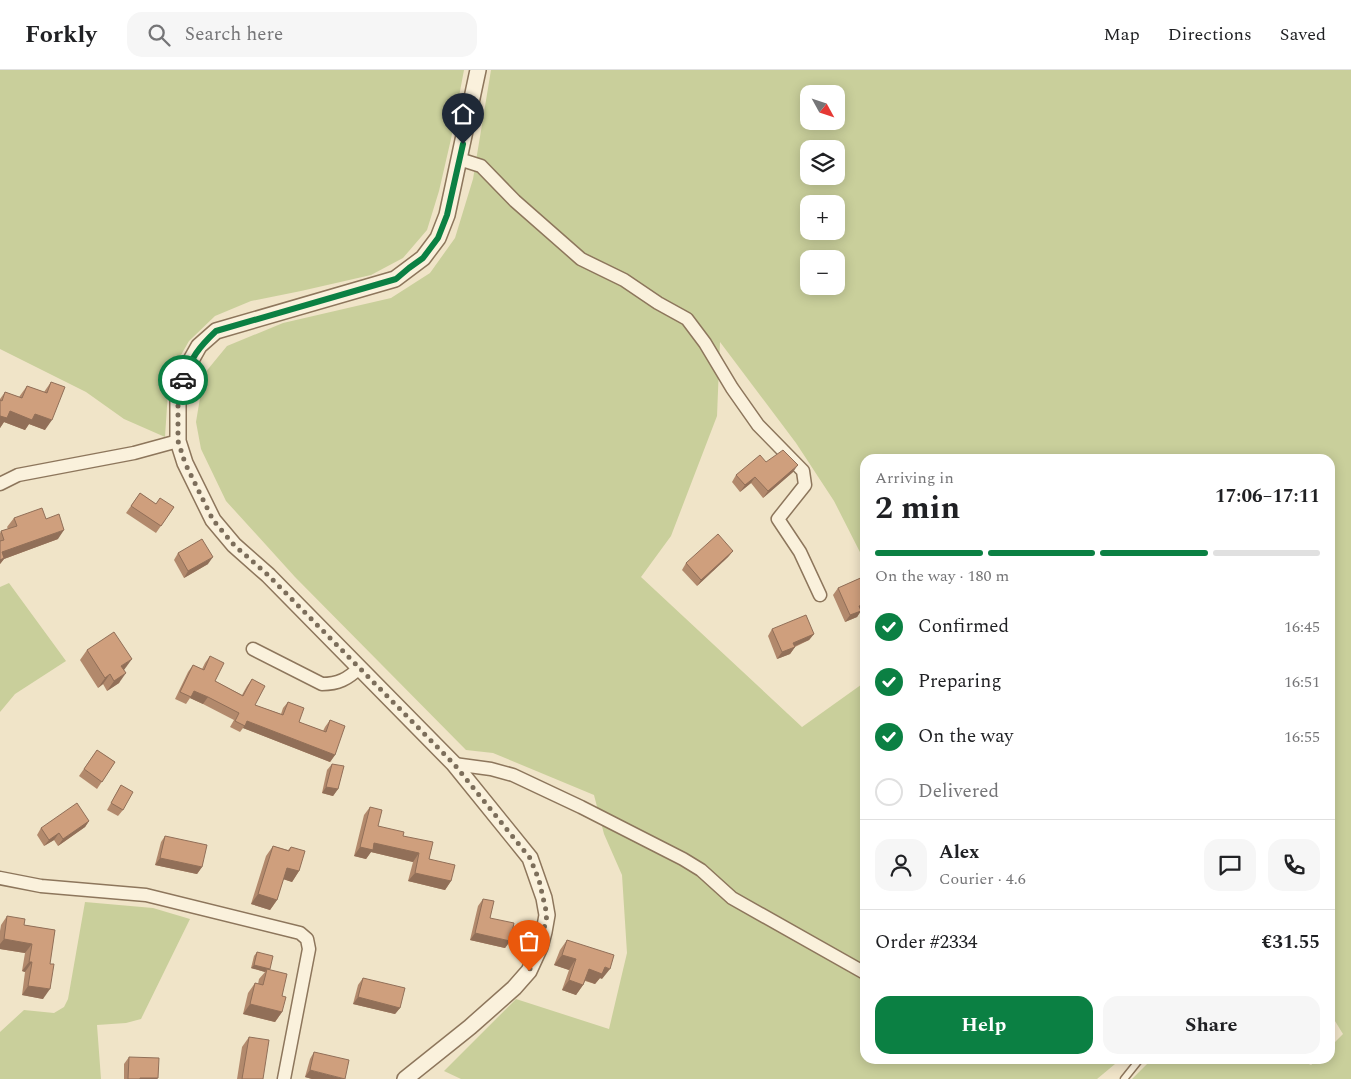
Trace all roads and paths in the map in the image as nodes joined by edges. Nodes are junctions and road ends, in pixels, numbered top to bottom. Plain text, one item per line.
1 (478, 70) edge
2 (459, 160) junction
3 (178, 441) junction
4 (0, 484) edge
5 (820, 595) dead end
6 (253, 649) dead end
7 (359, 668) junction
8 (454, 764) junction
9 (0, 878) edge
10 (860, 970) edge
11 (1136, 1064) edge
12 (412, 1078) edge
13 (284, 1079) edge
14 (1124, 1079) edge

1 - 2 street
2 - 3 street
2 - 5 street
3 - 4 street
3 - 7 street
6 - 7 street
7 - 8 street
8 - 10 street
8 - 12 street
9 - 13 street
11 - 14 lane

